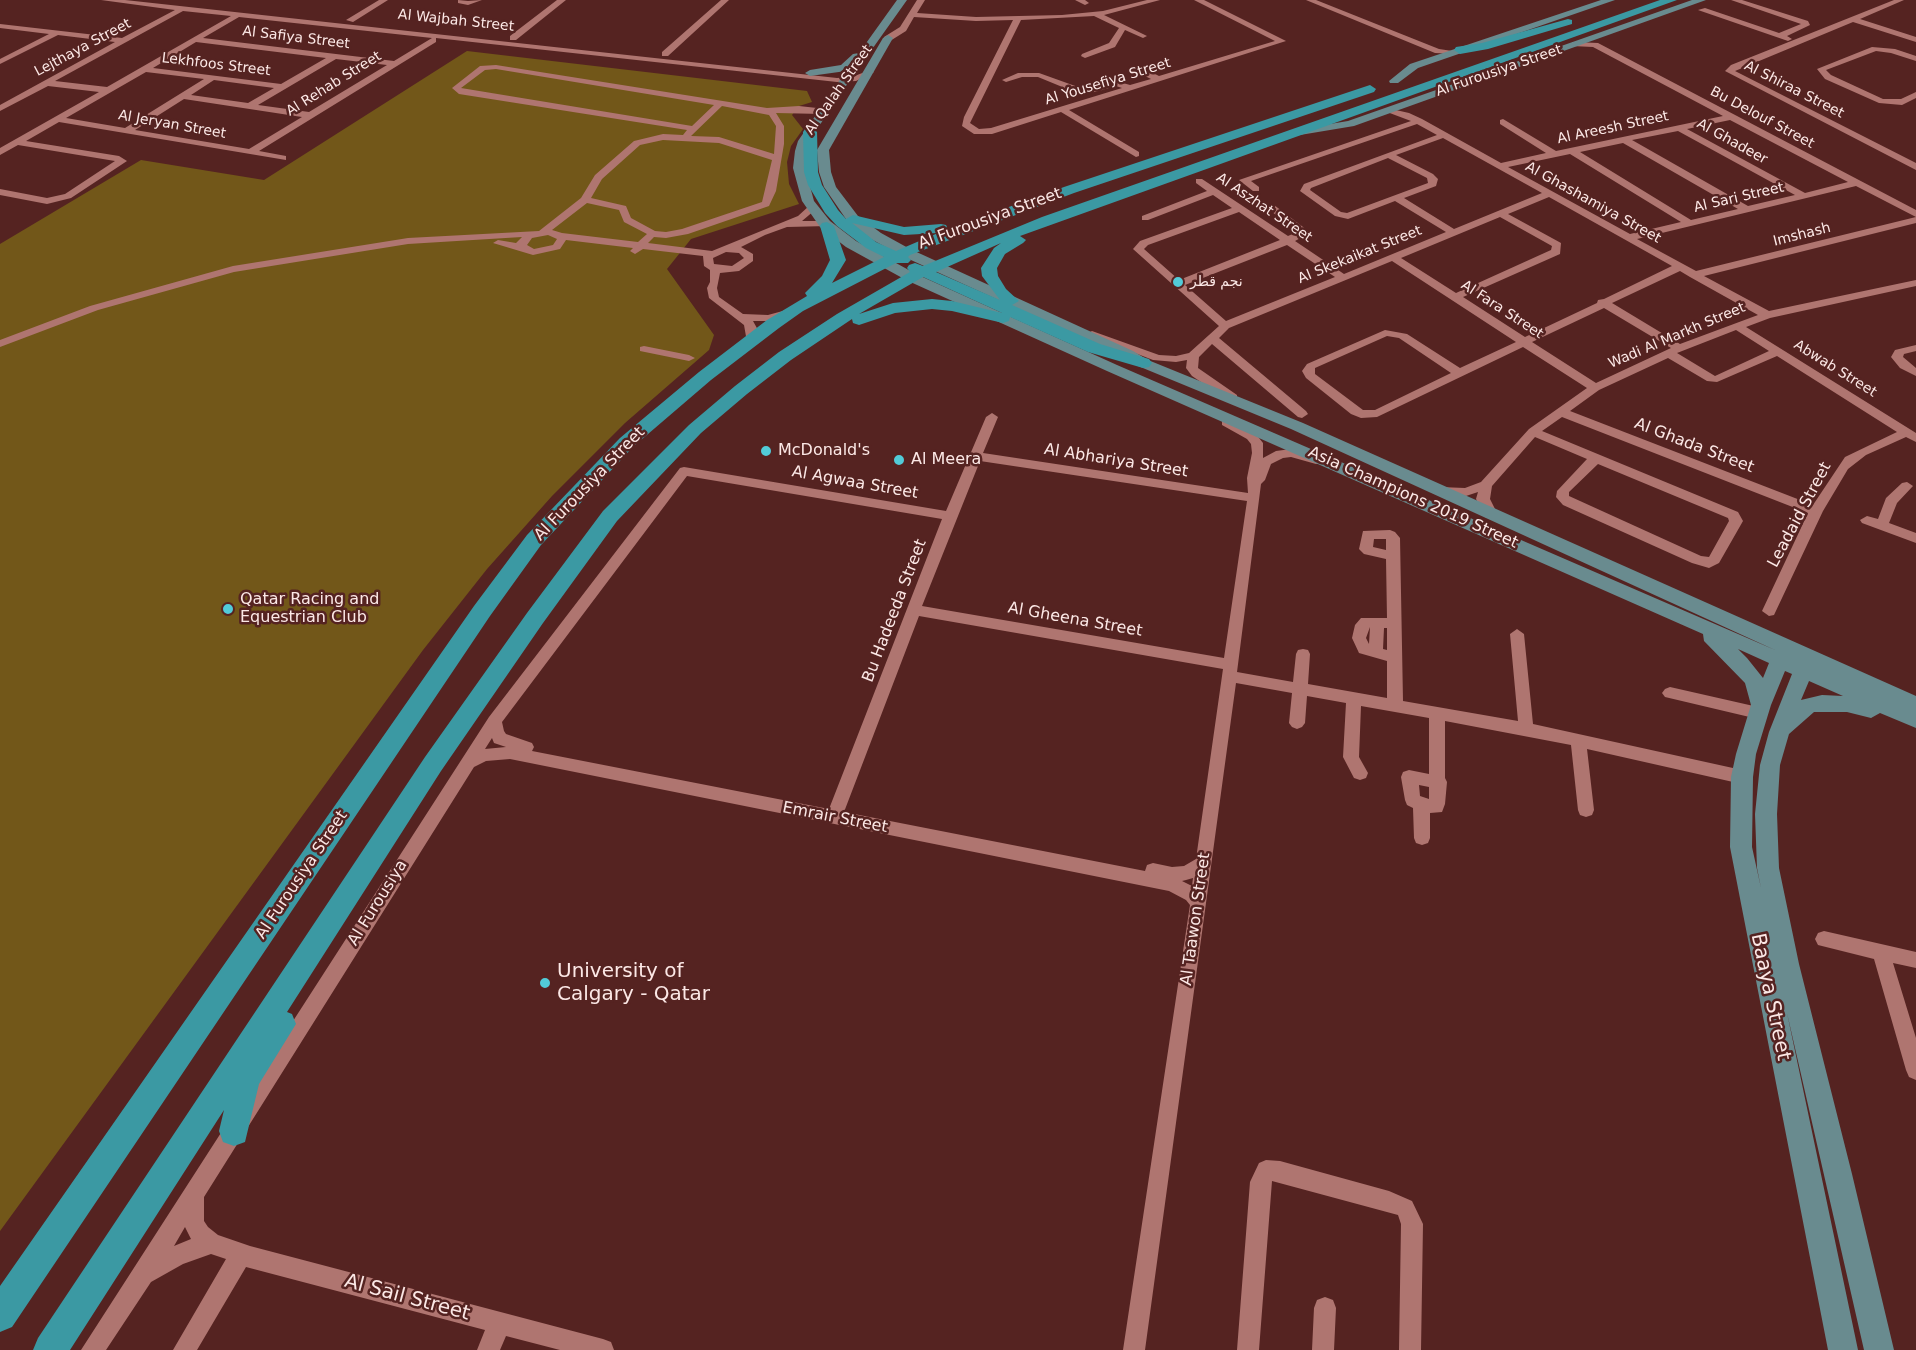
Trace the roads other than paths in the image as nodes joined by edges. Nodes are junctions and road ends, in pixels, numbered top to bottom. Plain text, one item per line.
1 (105, 0) edge
2 (149, 0) edge
3 (172, 0) edge
4 (368, 0) edge
5 (384, 0) edge
6 (462, 0) edge
7 (478, 0) edge
8 (562, 0) edge
9 (724, 0) edge
10 (902, 0) edge
11 (913, 0) edge
12 (921, 0) edge
13 (1156, 0) edge
14 (1198, 0) edge
15 (1310, 0) edge
16 (1610, 0) edge
17 (1633, 0) edge
18 (1735, 0) edge
19 (1900, 0) edge
20 (1669, 1) edge
21 (197, 2) edge
22 (1136, 2) edge
23 (133, 3) junction
24 (1702, 5) edge
25 (179, 11) junction
26 (364, 12) junction
27 (1095, 14) junction
28 (910, 15) junction
29 (235, 17) junction
30 (1018, 19) junction
31 (1852, 19) junction
32 (350, 20) junction
33 (1569, 22) junction
34 (0, 26) edge
35 (1123, 27) junction
36 (1916, 29) edge
37 (57, 33) junction
38 (883, 36) junction
39 (1143, 36) dead end
40 (1779, 36) junction
41 (1902, 36) junction
42 (513, 38) junction
43 (196, 40) junction
44 (433, 40) junction
45 (1595, 40) junction
46 (1916, 40) edge
47 (124, 41) junction
48 (1796, 42) junction
49 (494, 43) junction
50 (1418, 44) junction
51 (1571, 46) junction
52 (1457, 51) junction
53 (665, 54) junction
54 (336, 56) junction
55 (1085, 56) dead end
56 (1436, 58) junction
57 (1916, 59) edge
58 (0, 62) edge
59 (393, 63) junction
60 (1178, 63) dead end
61 (723, 64) junction
62 (1479, 66) junction
63 (145, 69) junction
64 (1138, 69) dead end
65 (871, 70) junction
66 (1193, 70) junction
67 (809, 75) junction
68 (212, 78) junction
69 (849, 79) junction
70 (1006, 80) dead end
71 (1160, 80) junction
72 (1394, 81) junction
73 (47, 83) junction
74 (283, 87) junction
75 (1132, 89) junction
76 (108, 90) junction
77 (181, 96) junction
78 (1916, 96) edge
79 (721, 103) junction
80 (250, 106) junction
81 (0, 108) edge
82 (1063, 110) junction
83 (1399, 110) junction
84 (822, 111) junction
85 (770, 112) junction
86 (309, 115) junction
87 (1731, 117) junction
88 (57, 119) junction
89 (1419, 121) junction
90 (1503, 122) dead end
91 (692, 128) junction
92 (1678, 128) junction
93 (128, 130) junction
94 (810, 132) junction
95 (1294, 133) junction
96 (1444, 135) junction
97 (685, 137) junction
98 (1625, 140) junction
99 (16, 142) junction
100 (1204, 146) junction
101 (823, 150) junction
102 (1572, 151) junction
103 (0, 152) edge
104 (251, 152) junction
105 (1136, 154) dead end
106 (1388, 155) junction
107 (1555, 155) junction
108 (283, 158) dead end
109 (778, 159) junction
110 (1916, 159) edge
111 (1905, 162) junction
112 (1500, 166) junction
113 (1916, 167) edge
114 (1199, 181) dead end
115 (1857, 183) junction
116 (1256, 189) dead end
117 (1069, 190) junction
118 (1215, 191) junction
119 (0, 192) edge
120 (1548, 194) junction
121 (1804, 196) junction
122 (1398, 199) junction
123 (588, 201) junction
124 (1271, 207) dead end
125 (812, 208) junction
126 (1241, 208) junction
127 (1747, 210) junction
128 (1502, 214) junction
129 (1916, 214) edge
130 (1146, 218) dead end
131 (853, 219) junction
132 (1916, 220) edge
133 (1043, 222) junction
134 (1689, 223) junction
135 (786, 224) junction
136 (826, 225) junction
137 (539, 232) junction
138 (1453, 232) junction
139 (558, 234) junction
140 (652, 234) junction
141 (1627, 238) junction
142 (750, 240) junction
143 (1289, 240) junction
144 (522, 247) junction
145 (556, 247) junction
146 (638, 248) junction
147 (731, 248) junction
148 (746, 252) junction
149 (1393, 257) junction
150 (711, 261) junction
151 (909, 264) junction
152 (1679, 267) junction
153 (728, 270) junction
154 (1694, 275) junction
155 (1343, 278) junction
156 (199, 281) junction
157 (715, 282) junction
158 (1916, 283) edge
159 (1176, 284) junction
160 (1455, 297) junction
161 (1011, 301) junction
162 (1602, 302) junction
163 (794, 310) junction
164 (1767, 315) junction
165 (1003, 318) junction
166 (1058, 321) junction
167 (1225, 326) junction
168 (1737, 326) junction
169 (747, 328) junction
170 (1213, 339) junction
171 (1523, 342) junction
172 (0, 344) edge
173 (1916, 348) edge
174 (644, 349) dead end
175 (1674, 350) junction
176 (1778, 351) junction
177 (0, 352) edge
178 (1192, 356) junction
179 (689, 358) dead end
180 (1143, 363) junction
181 (1112, 368) junction
182 (1459, 373) junction
183 (1916, 373) edge
184 (1595, 388) junction
185 (1240, 402) junction
186 (1561, 412) junction
187 (1302, 414) dead end
188 (992, 417) dead end
189 (1533, 432) junction
190 (1911, 435) edge
191 (974, 456) junction
192 (1596, 458) junction
193 (684, 471) joint
194 (647, 477) junction
195 (1486, 485) junction
196 (1907, 486) dead end
197 (1396, 490) junction
198 (1439, 491) junction
199 (1254, 493) junction
200 (1816, 511) junction
201 (1491, 515) junction
202 (950, 516) junction
203 (1867, 520) dead end
204 (1882, 525) junction
205 (1916, 538) edge
206 (1392, 556) dead end
207 (541, 610) junction
208 (915, 610) junction
209 (1769, 611) dead end
210 (1676, 613) junction
211 (1394, 623) junction
212 (1517, 634) dead end
213 (1782, 653) junction
214 (1303, 654) dead end
215 (1394, 658) junction
216 (1805, 663) junction
217 (1229, 670) junction
218 (1300, 688) junction
219 (1670, 693) dead end
220 (1354, 697) junction
221 (1395, 704) junction
222 (1916, 705) edge
223 (1760, 709) junction
224 (1437, 712) junction
225 (1916, 720) edge
226 (494, 721) junction
227 (1297, 723) dead end
228 (1916, 728) edge
229 (1526, 729) junction
230 (1779, 732) junction
231 (1578, 740) junction
232 (466, 763) junction
233 (433, 764) junction
234 (1360, 773) dead end
235 (1742, 777) junction
236 (1439, 782) junction
237 (1421, 804) junction
238 (1586, 810) dead end
239 (835, 813) junction
240 (1422, 837) dead end
241 (1204, 863) junction
242 (1199, 903) junction
243 (1824, 939) dead end
244 (1881, 953) junction
245 (1916, 960) edge
246 (1916, 1070) edge
247 (234, 1131) junction
248 (195, 1194) junction
249 (211, 1243) junction
250 (242, 1254) junction
251 (143, 1275) junction
252 (1325, 1308) dead end
253 (0, 1316) edge
254 (500, 1323) junction
255 (50, 1350) edge
256 (92, 1350) edge
257 (184, 1350) edge
258 (488, 1350) edge
259 (603, 1350) edge
260 (1134, 1350) edge
261 (1248, 1350) edge
262 (1323, 1350) edge
263 (1410, 1350) edge
264 (1844, 1350) edge
265 (1879, 1350) edge

1 - 23 street, Al Wajbah Street
2 - 61 street, Al Wajbah Street
3 - 21 street, Al Wajbah Street
4 - 26 street
5 - 26 street
6 - 7 street
8 - 42 street
9 - 53 street
10 - 38 main road, Al Qalah Street
11 - 38 main road, Al Qalah Street
12 - 28 street, Al Qalah Street
13 - 22 street
14 - 66 street, Al Yousefiya Street
15 - 50 street
16 - 52 main road, Al Furousiya Street
17 - 33 highway, Al Furousiya Street
18 - 40 street
19 - 31 street, Al Shiraa Street
20 - 45 highway
20 - 62 highway, Al Furousiya Street
21 - 32 street, Al Wajbah Street
22 - 27 street
23 - 25 street, Al Wajbah Street
23 - 49 street, Al Wajbah Street
24 - 40 street
24 - 45 main road, Al Furousiya Street
25 - 29 street, Al Wajbah Street
25 - 47 street, Lejthaya Street
26 - 32 street
27 - 30 street
27 - 35 street
28 - 30 street
28 - 38 street, Al Qalah Street
29 - 43 street
29 - 44 street, Al Wajbah Street
30 - 82 street, Al Yousefiya Street
31 - 41 street
31 - 48 street, Al Shiraa Street
32 - 42 street, Al Wajbah Street
33 - 52 highway
33 - 72 highway, Al Furousiya Street
34 - 37 street
35 - 39 street
35 - 55 street
36 - 41 street
37 - 47 street
37 - 58 street
38 - 65 main road, Al Qalah Street
38 - 67 main road
38 - 69 main road, Al Qalah Street
40 - 48 street
41 - 46 street
42 - 53 street, Al Wajbah Street
43 - 54 street, Al Safiya Street
43 - 63 street
44 - 49 street, Al Wajbah Street
44 - 59 street, Al Rehab Street
45 - 51 main road, Al Furousiya Street
45 - 87 street, Bu Delouf Street
47 - 73 street, Lejthaya Street
48 - 111 street, Al Shiraa Street
49 - 67 street, Al Wajbah Street
50 - 52 street
50 - 56 street
51 - 62 highway
51 - 83 main road, Al Furousiya Street
52 - 56 main road, Al Furousiya Street
53 - 61 street, Al Wajbah Street
54 - 59 street, Al Safiya Street
54 - 74 street
56 - 72 main road, Al Furousiya Street
57 - 78 street
59 - 86 street, Al Rehab Street
60 - 66 street
61 - 67 street, Al Wajbah Street
62 - 95 highway, Al Furousiya Street
63 - 68 street, Lekhfoos Street
63 - 76 street
64 - 71 street
65 - 69 street, Al Wajbah Street
65 - 101 main road, Al Qalah Street
66 - 71 street, Al Yousefiya Street
67 - 69 street, Al Wajbah Street
67 - 84 main road
68 - 74 street, Lekhfoos Street
68 - 77 street
69 - 84 main road, Al Qalah Street
69 - 101 main road
70 - 75 street
71 - 75 street, Al Yousefiya Street
72 - 100 highway, Al Furousiya Street
73 - 76 street
73 - 81 street, Lejthaya Street
74 - 80 street
75 - 82 street, Al Yousefiya Street
76 - 88 street
77 - 80 street
77 - 93 street
79 - 85 street
79 - 91 street
79 - 91 street
80 - 86 street
82 - 105 street
83 - 89 street, Al Ghashamiya Street
83 - 95 main road, Al Furousiya Street
84 - 85 street
84 - 94 main road, Al Qalah Street
85 - 109 street
86 - 104 street, Al Rehab Street
87 - 92 street, Al Areesh Street
87 - 115 street, Bu Delouf Street
88 - 93 street, Al Jeryan Street
88 - 99 street
89 - 96 street, Al Ghashamiya Street
89 - 116 street
90 - 107 street
91 - 97 street
92 - 98 street, Al Areesh Street
92 - 121 street, Al Ghadeer
93 - 104 street, Al Jeryan Street
94 - 125 main road, Al Qalah Street
94 - 151 highway
95 - 133 highway, Al Furousiya Street
96 - 106 street
96 - 112 street, Al Ghashamiya Street
97 - 109 street
97 - 123 street
98 - 102 street, Al Areesh Street
98 - 127 street
99 - 103 street
99 - 119 street
100 - 117 highway, Al Furousiya Street
100 - 151 highway
101 - 131 main road, Al Qalah Street
102 - 107 street, Al Areesh Street
102 - 134 street
104 - 108 street, Al Jeryan Street
106 - 122 street
106 - 122 street
107 - 112 street, Al Areesh Street
109 - 140 street
110 - 111 street
111 - 113 street, Al Shiraa Street
112 - 120 street, Al Ghashamiya Street
114 - 118 street, Al Aszhat Street
115 - 121 street, Al Sari Street
115 - 129 street, Bu Delouf Street
117 - 131 highway
117 - 151 highway, Al Furousiya Street
118 - 126 street, Al Aszhat Street
118 - 130 street
120 - 128 street, Al Skekaikat Street
120 - 141 street, Al Ghashamiya Street
121 - 127 street, Al Sari Street
122 - 138 street
123 - 137 street
123 - 139 street
123 - 140 street
124 - 143 street
125 - 135 street
125 - 136 main road, Al Qalah Street
126 - 143 street, Al Aszhat Street
126 - 159 street
127 - 134 street, Al Sari Street
128 - 138 street, Al Skekaikat Street
128 - 160 street
131 - 151 main road, Al Qalah Street
132 - 154 street, Imshash
133 - 151 highway, Al Furousiya Street
133 - 161 highway
134 - 141 street, Al Sari Street
135 - 136 street
135 - 142 street
136 - 151 main road, Al Qalah Street
136 - 163 highway
137 - 139 street
137 - 144 street
137 - 156 street
138 - 149 street, Al Skekaikat Street
139 - 145 street
139 - 146 street
140 - 146 street
141 - 152 street, Al Ghashamiya Street
142 - 147 street
142 - 148 street
143 - 155 street, Al Aszhat Street
143 - 159 street
144 - 145 street
144 - 156 street
145 - 146 street
146 - 150 street
147 - 148 street
147 - 150 street
148 - 153 street
149 - 155 street, Al Skekaikat Street
149 - 160 street, Al Fara Street
150 - 153 street
150 - 157 street
151 - 161 main road, Asia Champions 2019 Street
151 - 163 highway, Al Furousiya Street
151 - 165 main road, Asia Champions 2019 Street
151 - 180 highway
151 - 194 highway, Al Furousiya Street
151 - 207 highway
152 - 154 street, Al Ghashamiya Street
152 - 162 street
153 - 157 street
154 - 164 street, Al Ghashamiya Street
155 - 167 street, Al Skekaikat Street
156 - 172 street
156 - 177 street
157 - 169 street
158 - 164 street, Wadi Al Markh Street
159 - 167 street
160 - 171 street, Al Fara Street
161 - 166 main road, Asia Champions 2019 Street
162 - 171 street
162 - 175 street
163 - 169 highway, Al Furousiya Street
164 - 168 street, Wadi Al Markh Street
165 - 181 main road, Asia Champions 2019 Street
165 - 194 highway
166 - 178 street
166 - 180 main road, Asia Champions 2019 Street
167 - 170 street, Al Skekaikat Street
168 - 175 street, Wadi Al Markh Street
168 - 176 street, Abwab Street
169 - 253 highway, Al Furousiya Street
170 - 178 street, Al Skekaikat Street
170 - 187 street
171 - 182 street
171 - 184 street, Al Fara Street
173 - 183 street
174 - 179 street
175 - 176 street
175 - 184 street, Wadi Al Markh Street
176 - 190 street, Abwab Street
178 - 185 street
180 - 185 main road, Asia Champions 2019 Street
181 - 197 main road, Asia Champions 2019 Street
181 - 199 street, Al Taawon Street
182 - 182 street
184 - 186 street, Wadi Al Markh Street
185 - 198 main road, Asia Champions 2019 Street
186 - 189 street, Wadi Al Markh Street
186 - 200 street, Al Ghada Street
188 - 191 street, Bu Hadeeda Street
189 - 192 street
189 - 195 street, Wadi Al Markh Street
190 - 200 street, Leadaid Street
191 - 199 street, Al Abhariya Street
191 - 202 street, Bu Hadeeda Street
192 - 192 street
193 - 202 street, Al Agwaa Street
193 - 226 street, Al Furousiya
194 - 207 highway, Al Furousiya Street
195 - 198 street
195 - 201 street
196 - 204 street
197 - 199 street, Al Taawon Street
197 - 210 main road, Asia Champions 2019 Street
198 - 201 main road, Asia Champions 2019 Street
199 - 217 street, Al Taawon Street
200 - 209 street, Leadaid Street
201 - 213 main road, Asia Champions 2019 Street
202 - 208 street, Bu Hadeeda Street
203 - 204 street
204 - 205 street
206 - 211 street
207 - 233 highway, Al Furousiya Street
208 - 217 street, Al Gheena Street
208 - 239 street, Bu Hadeeda Street
210 - 213 main road, Asia Champions 2019 Street
210 - 223 main road
211 - 215 street
211 - 215 street
212 - 229 street
213 - 216 main road, Asia Champions 2019 Street
213 - 223 main road, Baaya Street
214 - 218 street
215 - 221 street
216 - 222 main road, Asia Champions 2019 Street
216 - 225 main road, Asia Champions 2019 Street
216 - 230 main road, Baaya Street
217 - 218 street, Al Gheena Street
217 - 241 street, Al Taawon Street
218 - 220 street, Al Gheena Street
218 - 227 street
219 - 223 street
220 - 221 street, Al Gheena Street
220 - 234 street
221 - 224 street, Al Gheena Street
223 - 235 main road, Baaya Street
224 - 229 street, Al Gheena Street
224 - 236 street
226 - 232 street, Al Furousiya
226 - 239 street, Emrair Street
228 - 230 main road
229 - 231 street, Al Gheena Street
230 - 265 main road, Baaya Street
231 - 235 street, Al Gheena Street
231 - 238 street
232 - 239 street, Emrair Street
232 - 247 street, Al Furousiya
233 - 247 highway
233 - 255 highway, Al Furousiya Street
235 - 264 main road, Baaya Street
236 - 237 street
236 - 237 street
237 - 240 street
239 - 241 street, Emrair Street
239 - 242 street, Emrair Street
241 - 242 street, Al Taawon Street
242 - 260 street, Al Taawon Street
243 - 244 street
244 - 245 street
244 - 246 street
247 - 248 street, Al Furousiya
248 - 249 street
248 - 251 street, Al Furousiya
249 - 250 street, Al Sail Street
249 - 251 street
250 - 254 street, Al Sail Street
250 - 257 street
251 - 256 street, Al Furousiya
252 - 262 street
254 - 258 street
254 - 259 street, Al Sail Street
261 - 263 street

